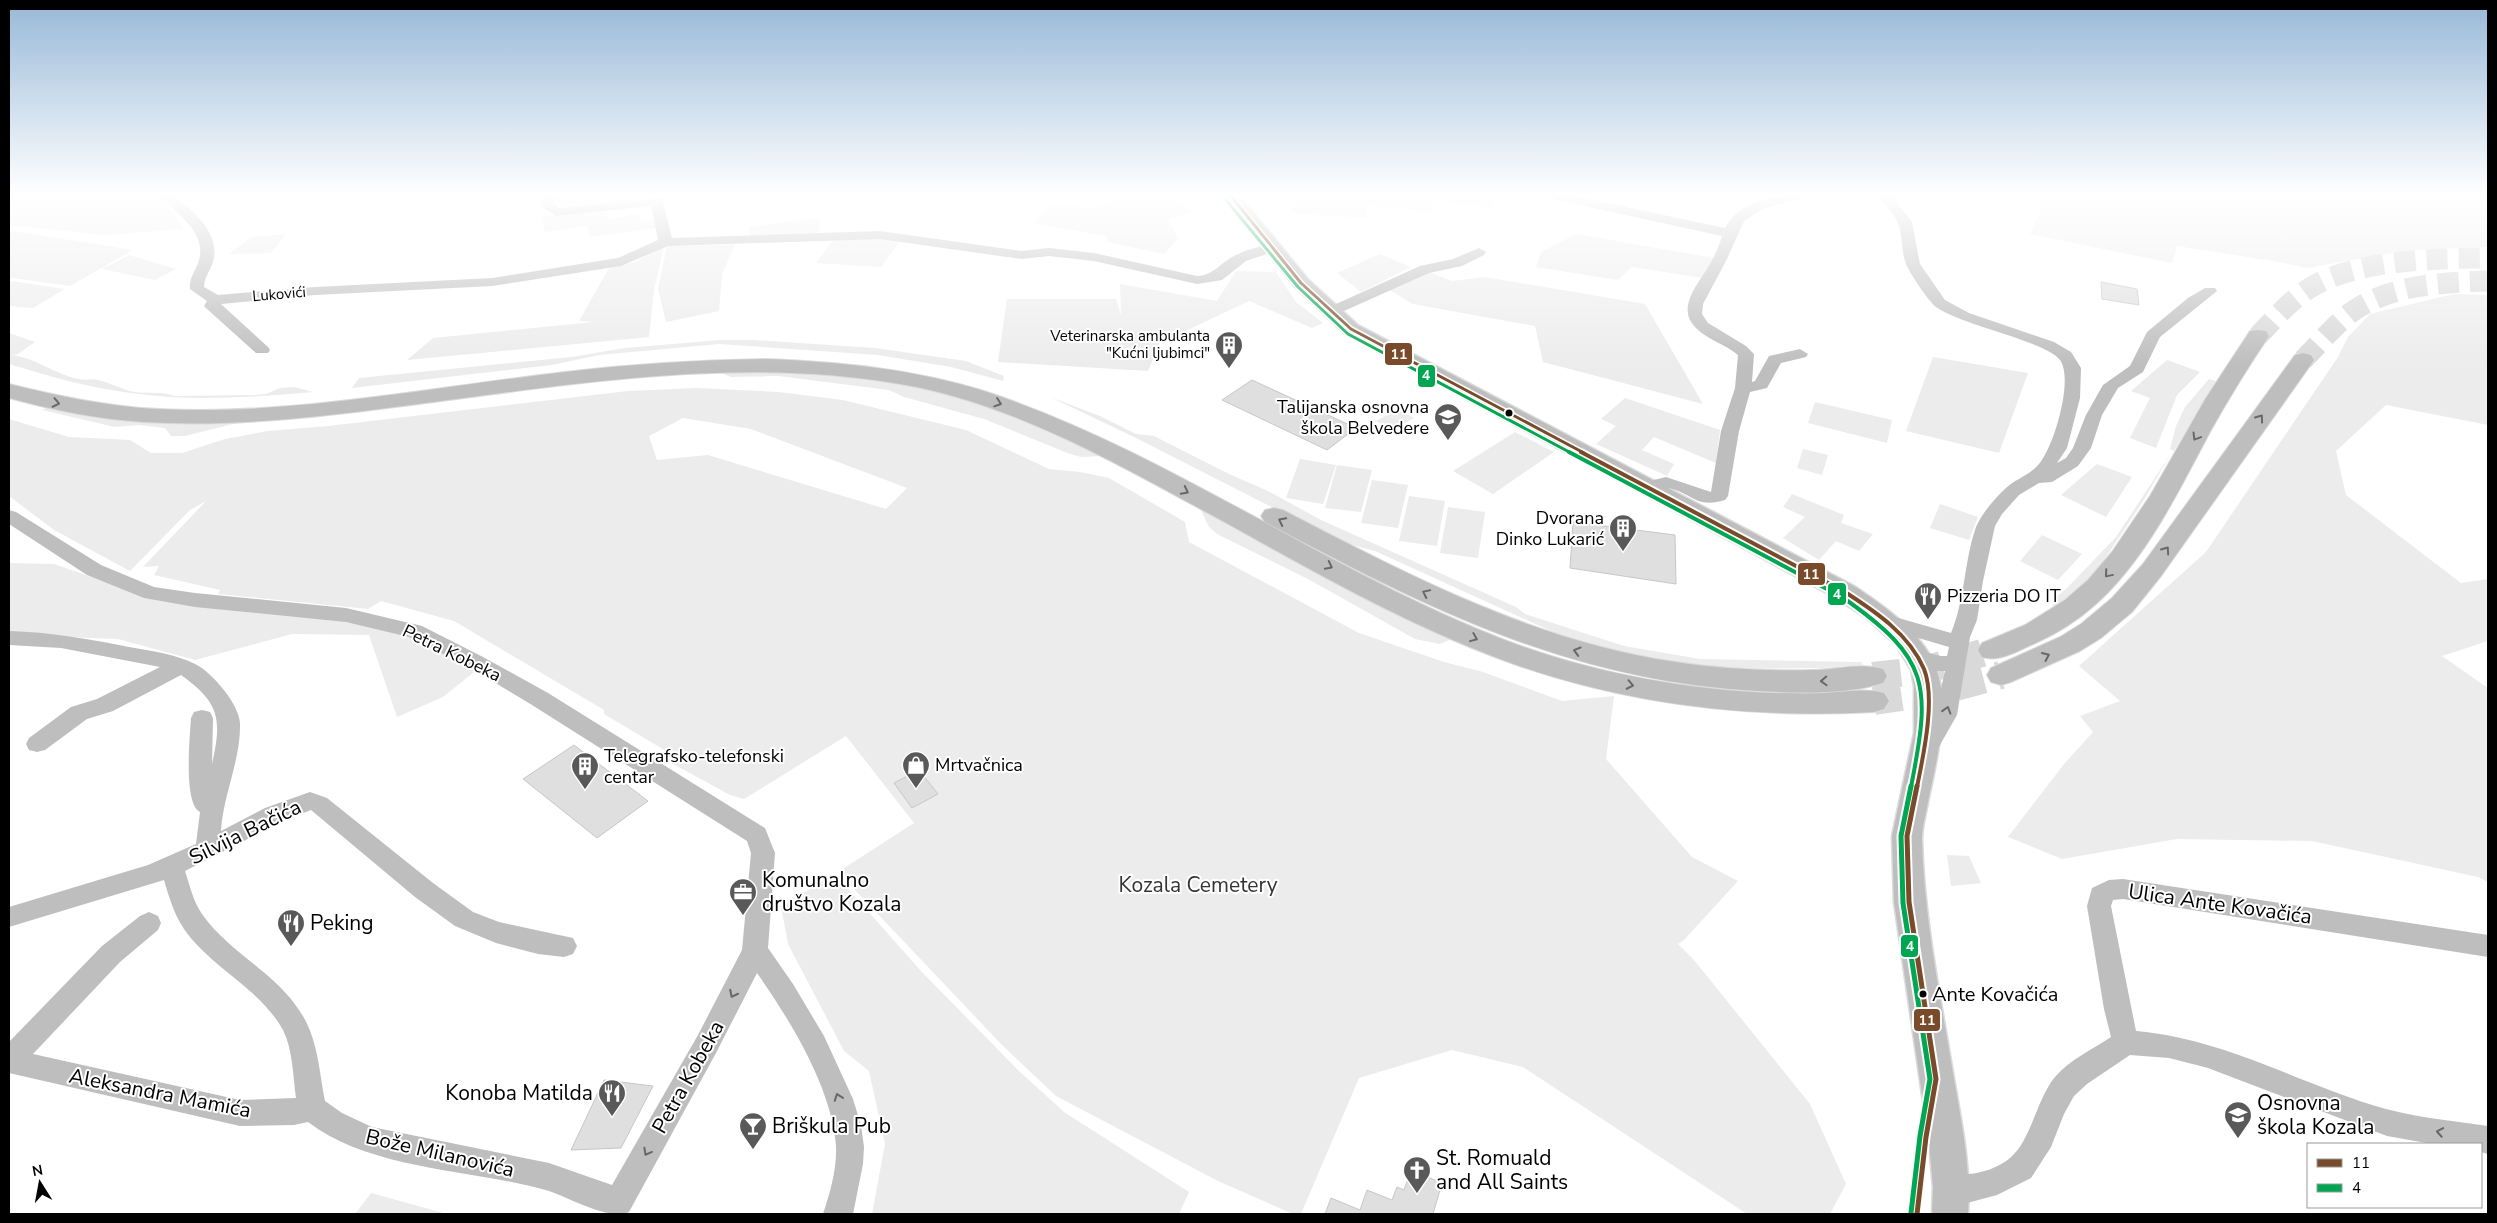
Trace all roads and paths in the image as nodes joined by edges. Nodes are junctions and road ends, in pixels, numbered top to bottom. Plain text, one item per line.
1 (207, 253) edge
2 (644, 253) edge
3 (1007, 253) edge
4 (1039, 253) edge
5 (1059, 253) edge
6 (1257, 253) edge
7 (1275, 253) edge
8 (1477, 253) edge
9 (1723, 253) edge
10 (1912, 253) edge
11 (2210, 291) dead end
12 (215, 300) junction
13 (1330, 312) junction
14 (2258, 336) tunnel mouth
15 (262, 350) dead end
16 (1800, 354) dead end
17 (2303, 360) tunnel mouth
18 (9, 372) edge
19 (1743, 388) junction
20 (9, 391) edge
21 (2035, 478) junction
22 (1647, 487) junction
23 (9, 516) edge
24 (1888, 622) junction
25 (9, 638) edge
26 (1955, 639) junction
27 (1992, 650) tunnel mouth
28 (1917, 658) junction
29 (1957, 663) junction
30 (181, 666) junction
31 (2001, 675) tunnel mouth
32 (202, 718) dead end
33 (37, 744) dead end
34 (1924, 752) junction
35 (213, 808) junction
36 (208, 848) junction
37 (172, 867) junction
38 (9, 917) edge
39 (149, 924) dead end
40 (564, 946) dead end
41 (2488, 946) edge
42 (755, 951) junction
43 (2126, 1042) junction
44 (9, 1060) edge
45 (312, 1108) junction
46 (2488, 1140) edge
47 (1951, 1201) edge
48 (624, 1208) edge
49 (838, 1214) edge

1 - 12 street
2 - 12 street, Lukovići
3 - 4 street, Lukovići
5 - 6 street, Lukovići
7 - 13 main road
8 - 13 street
9 - 19 street
10 - 21 street
11 - 21 street
12 - 15 street
13 - 22 main road
14 -> 27 highway
16 - 19 street
31 -> 17 highway
20 -> 18 highway
19 - 22 street
21 - 26 street
22 - 24 main road
23 - 42 street, Petra Kobeka
24 - 26 street
24 - 28 main road
25 - 30 street
26 - 28 street
26 - 29 street
28 - 29 street
28 - 34 main road
34 -> 29 street
30 - 33 street
30 - 35 street
32 - 35 street
34 - 47 main road
35 - 36 street
36 - 37 street, Silvija Bačića
36 - 40 street, Silvija Bačića
37 - 38 street, Silvija Bačića
37 - 45 street
39 - 44 street, Aleksandra Mamića
41 - 43 street, Ulica Ante Kovačića
42 -> 48 street, Petra Kobeka
49 -> 42 street
46 -> 43 street
43 - 47 street
44 - 45 street, Aleksandra Mamića
45 - 48 street, Bože Milanovića

